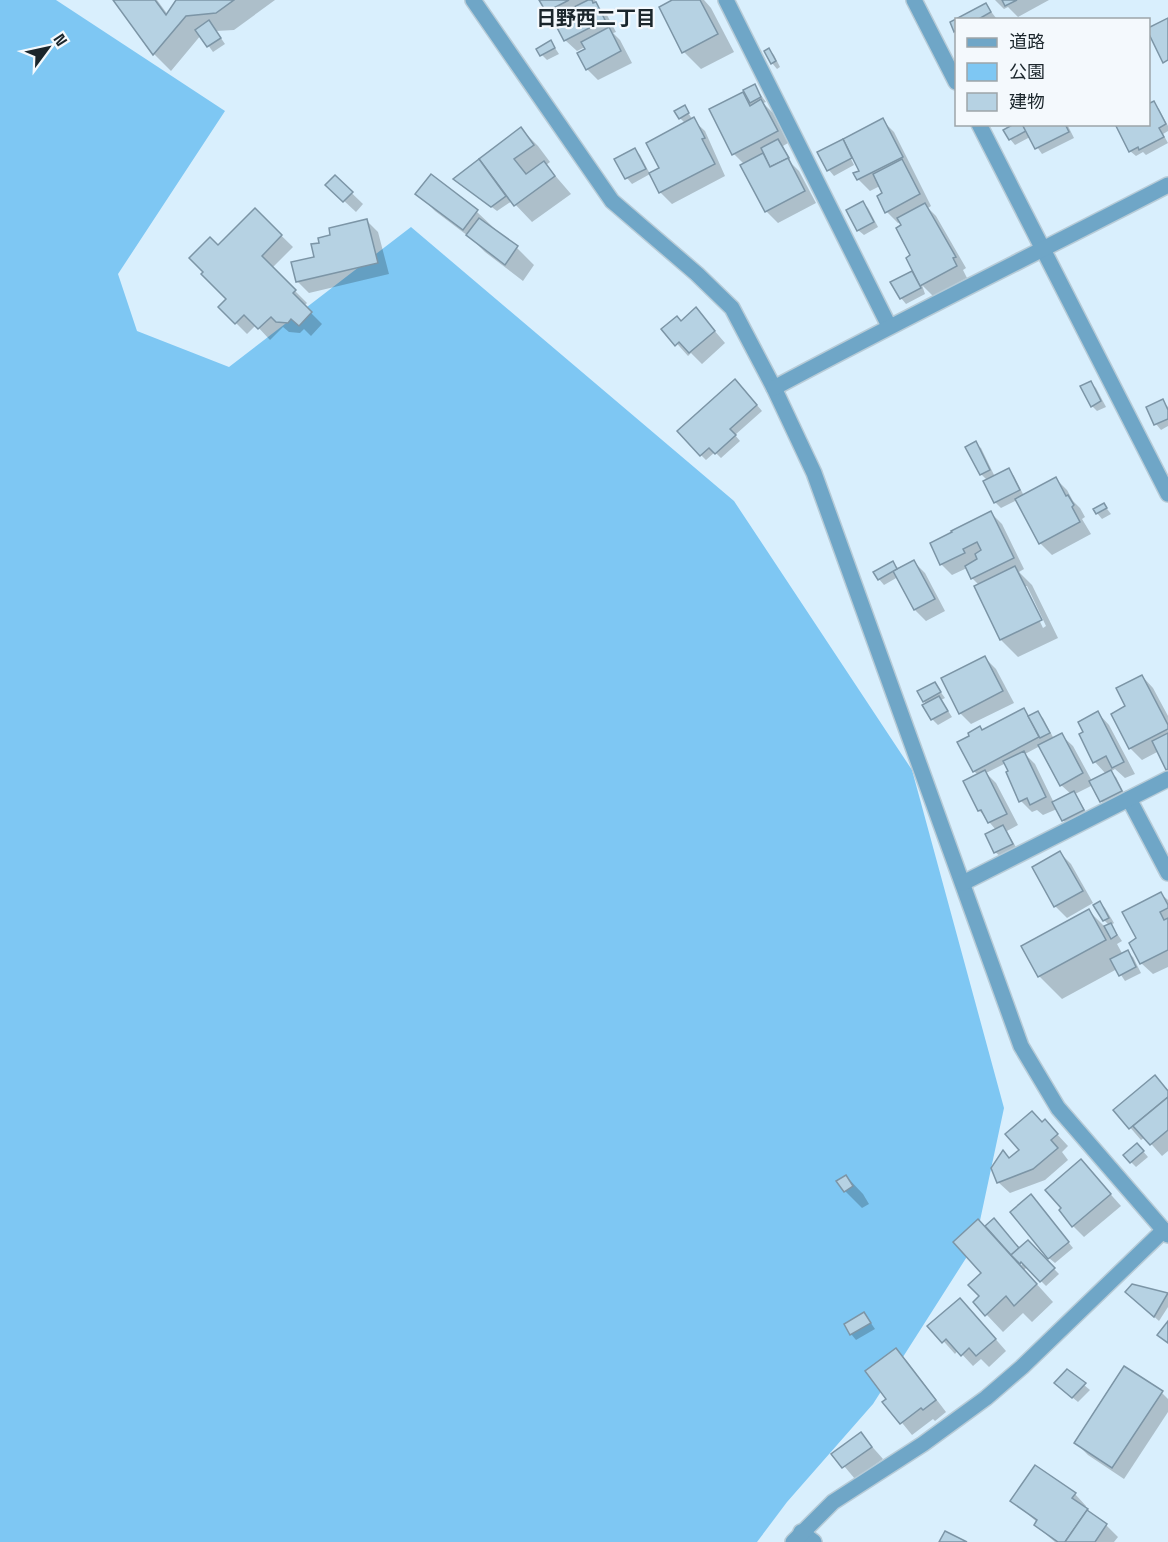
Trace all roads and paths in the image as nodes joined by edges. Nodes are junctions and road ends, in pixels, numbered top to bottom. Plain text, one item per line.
1 (473, 0) edge
2 (726, 0) edge
3 (914, 0) edge
4 (955, 78) edge
5 (980, 126) edge
6 (1168, 185) edge
7 (1044, 250) junction
8 (889, 326) junction
9 (774, 388) junction
10 (1168, 494) edge
11 (1168, 779) edge
12 (1130, 799) junction
13 (1168, 873) edge
14 (963, 883) junction
15 (1166, 1232) edge
16 (797, 1537) edge
17 (814, 1542) edge

1 - 9 street
2 - 8 street
3 - 4 street
5 - 7 street
6 - 7 street
7 - 8 street
7 - 10 street
8 - 9 street
9 - 14 street
11 - 12 street
12 - 13 street
12 - 14 street
14 - 15 street
15 - 16 street
16 - 17 street

